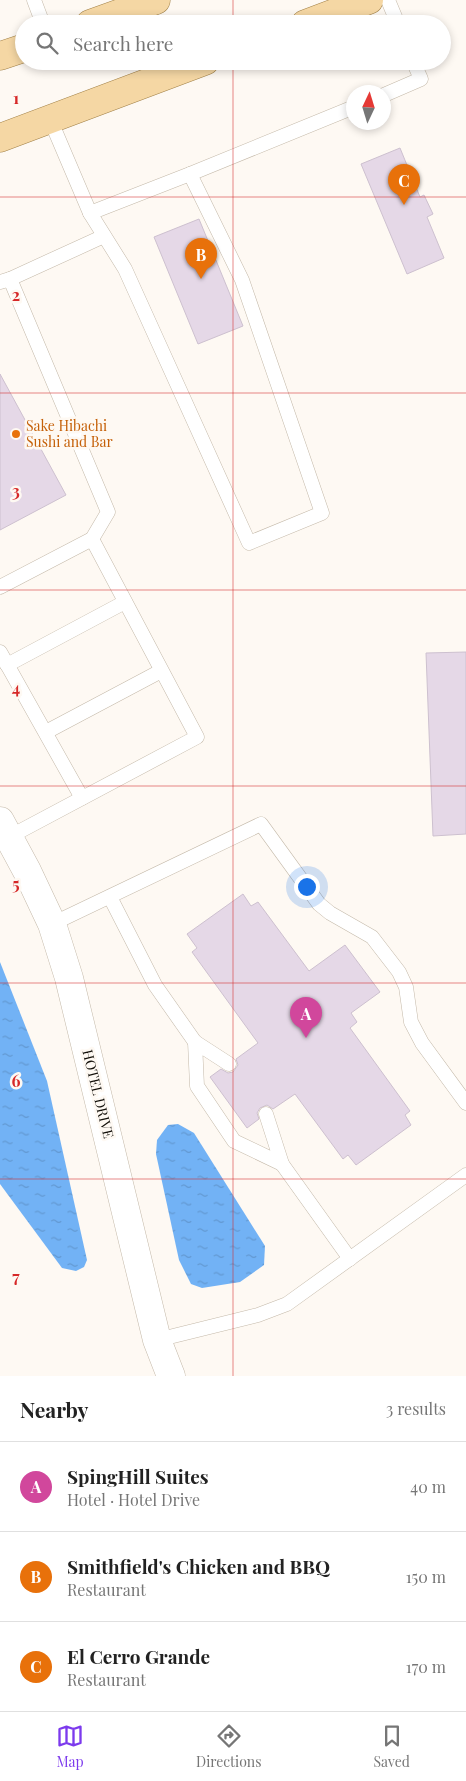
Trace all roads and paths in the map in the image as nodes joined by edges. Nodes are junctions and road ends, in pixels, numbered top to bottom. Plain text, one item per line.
1 (34, 0) edge
2 (156, 0) edge
3 (369, 0) edge
4 (388, 0) edge
5 (40, 15) edge
6 (115, 15) edge
7 (329, 15) edge
8 (394, 15) edge
9 (15, 51) edge
10 (0, 56) edge
11 (181, 70) edge
12 (417, 70) edge
13 (391, 91) edge
14 (346, 110) edge
15 (50, 120) junction
16 (0, 138) edge
17 (190, 174) junction
18 (90, 213) junction
19 (104, 236) junction
20 (5, 281) edge
21 (92, 539) junction
22 (0, 587) edge
23 (125, 602) junction
24 (0, 652) edge
25 (7, 665) junction
26 (161, 671) junction
27 (46, 732) junction
28 (82, 798) junction
29 (4, 829) edge
30 (110, 897) junction
31 (52, 924) junction
32 (195, 1042) junction
33 (229, 1064) dead end
34 (466, 1103) edge
35 (266, 1114) dead end
36 (282, 1164) junction
37 (466, 1176) edge
38 (350, 1259) junction
39 (157, 1340) junction
40 (171, 1376) edge

1 - 5 lane
2 - 6 main road
3 - 7 main road
4 - 8 lane
9 - 10 main road
11 - 15 main road
12 - 13 lane
14 - 17 lane
15 - 16 main road
15 - 18 lane
17 - 18 lane
17 - 19 lane
18 - 19 lane
19 - 20 lane
20 - 21 lane
21 - 22 lane
21 - 23 lane
23 - 25 lane
23 - 26 lane
24 - 25 lane
25 - 27 lane
26 - 27 lane
26 - 28 lane
27 - 28 lane
28 - 29 lane
29 - 31 street, HOTEL DRIVE
30 - 31 lane
30 - 32 lane
30 - 34 lane
31 - 39 street, HOTEL DRIVE
32 - 33 lane
32 - 36 lane
35 - 36 lane
36 - 38 lane
37 - 38 lane
38 - 39 lane
39 - 40 street, HOTEL DRIVE

